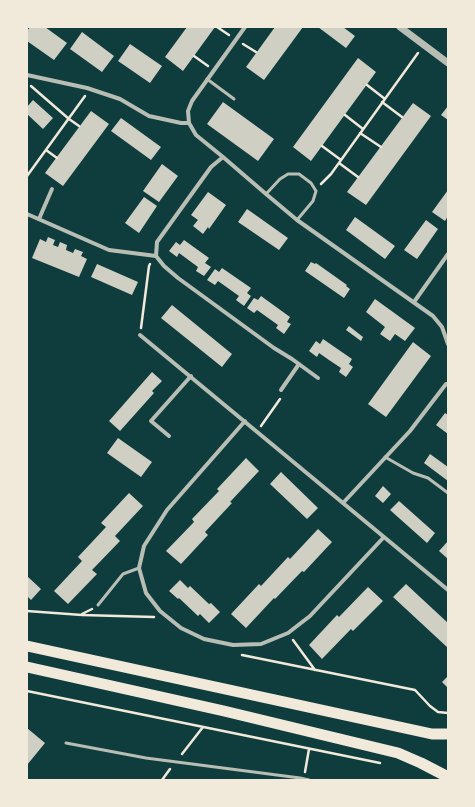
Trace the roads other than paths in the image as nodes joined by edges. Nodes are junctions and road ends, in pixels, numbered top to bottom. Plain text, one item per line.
1 (245, 27) edge
2 (400, 27) edge
3 (448, 63) edge
4 (27, 75) edge
5 (207, 80) junction
6 (234, 99) dead end
7 (189, 123) junction
8 (223, 156) junction
9 (52, 189) dead end
10 (266, 194) junction
11 (27, 214) edge
12 (39, 219) junction
13 (297, 220) junction
14 (448, 254) edge
15 (156, 256) junction
16 (414, 302) junction
17 (140, 335) road end
18 (448, 344) edge
19 (299, 364) junction
20 (190, 376) junction
21 (318, 378) dead end
22 (448, 384) edge
23 (281, 390) road end
24 (245, 421) junction
25 (169, 436) dead end
26 (385, 457) junction
27 (448, 492) edge
28 (342, 503) junction
29 (384, 537) junction
30 (139, 568) junction
31 (448, 590) edge
32 (98, 605) dead end
33 (27, 646) edge
34 (27, 667) edge
35 (448, 734) edge
36 (66, 743) dead end
37 (448, 777) edge
38 (309, 780) edge

1 - 5 street
2 - 3 street
4 - 7 street
5 - 6 lane
5 - 7 street
7 - 8 street
8 - 10 street
8 - 15 street
9 - 12 street
10 - 13 street
10 - 13 lane
11 - 12 street
12 - 15 street
13 - 16 street
14 - 16 street
15 - 19 street
16 - 18 street
17 - 20 street
19 - 21 street
19 - 23 street
20 - 24 street
20 - 25 street
22 - 26 street
24 - 28 street
24 - 30 street
26 - 27 lane
26 - 28 street
28 - 29 street
29 - 30 street
29 - 31 street
30 - 32 lane
33 - 35 highway
34 - 37 highway
36 - 38 lane

